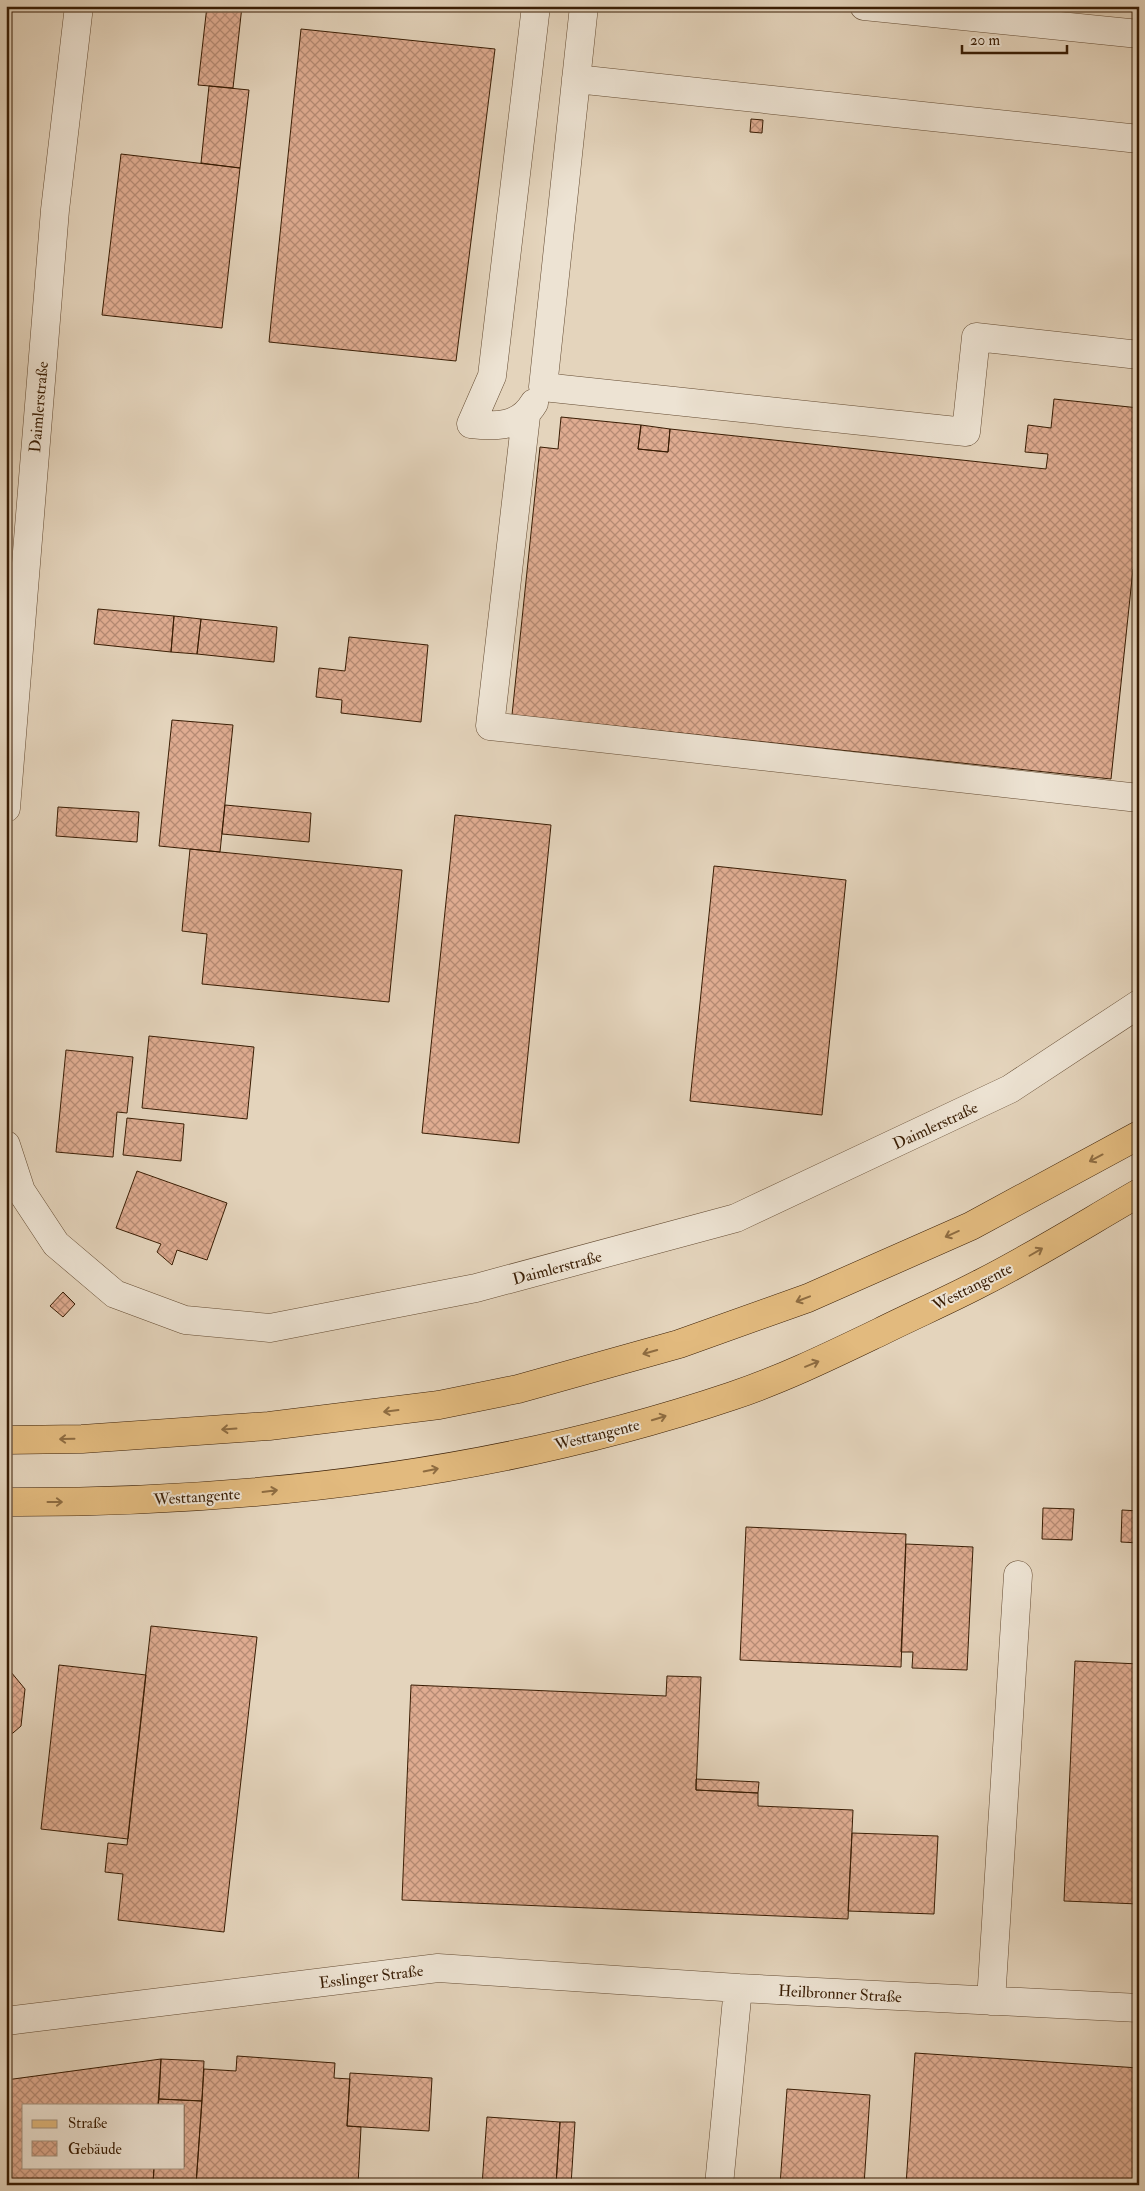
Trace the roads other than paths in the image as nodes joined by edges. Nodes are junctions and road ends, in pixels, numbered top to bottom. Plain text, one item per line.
1 (78, 6) edge
2 (536, 6) edge
3 (584, 6) edge
4 (864, 6) edge
5 (1139, 34) edge
6 (576, 78) junction
7 (1139, 139) edge
8 (1139, 354) edge
9 (543, 387) junction
10 (526, 416) junction
11 (1139, 798) edge
12 (6, 808) edge
13 (1139, 1004) edge
14 (1139, 1135) edge
15 (6, 1145) edge
16 (1139, 1193) edge
17 (6, 1440) edge
18 (6, 1502) edge
19 (1018, 1575) dead end
20 (738, 1988) junction
21 (991, 2001) junction
22 (1139, 2008) edge
23 (6, 2022) edge
24 (719, 2185) edge

1 - 12 street, Daimlerstraße
2 - 10 street
3 - 6 street
4 - 5 street
6 - 7 street
6 - 9 street
8 - 9 street
9 - 10 street
10 - 11 street
13 - 15 street, Daimlerstraße
14 -> 17 main road
18 -> 16 main road, Westtangente
19 - 21 street
20 - 21 street, Heilbronner Straße
20 - 23 street, Esslinger Straße
20 - 24 street
21 - 22 street, Heilbronner Straße

